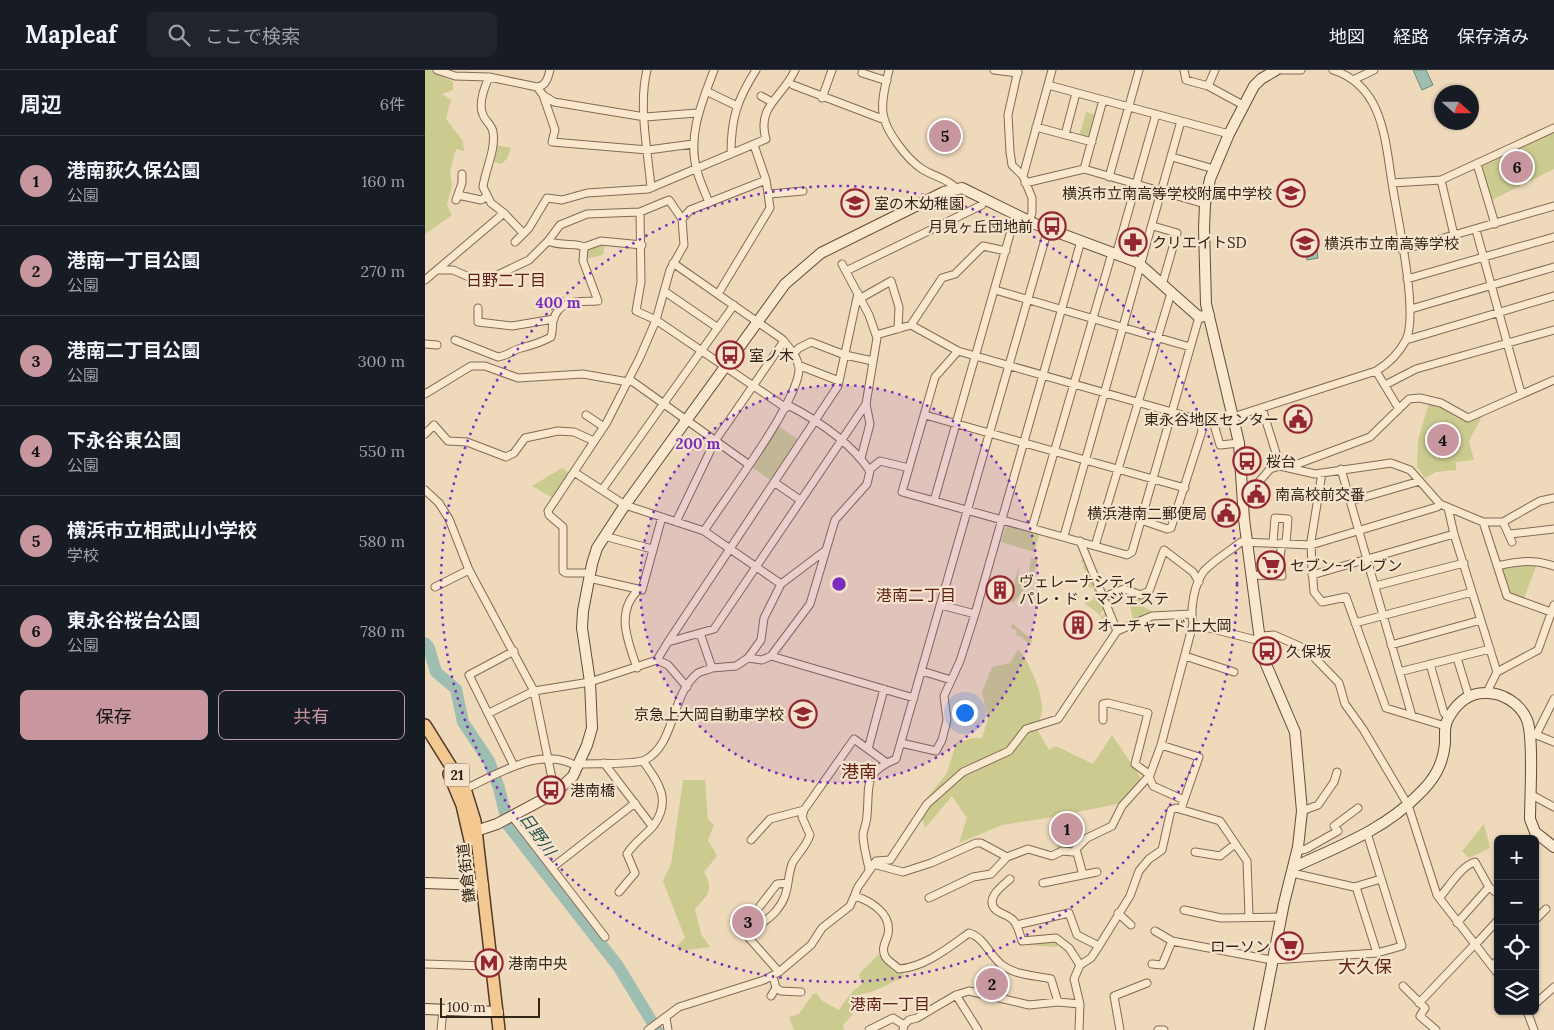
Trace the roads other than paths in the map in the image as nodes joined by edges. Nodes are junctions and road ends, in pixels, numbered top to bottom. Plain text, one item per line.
1 (437, 70) edge
2 (550, 70) edge
3 (646, 70) edge
4 (655, 70) edge
5 (714, 70) edge
6 (757, 70) edge
7 (795, 70) edge
8 (832, 70) edge
9 (889, 70) edge
10 (994, 70) edge
11 (1052, 70) edge
12 (1139, 70) edge
13 (1184, 70) edge
14 (1215, 70) edge
15 (1276, 70) edge
16 (1282, 70) edge
17 (1301, 70) edge
18 (1333, 70) edge
19 (1374, 70) edge
20 (1018, 72) edge
21 (862, 73) dead end
22 (489, 77) junction
23 (1353, 80) junction
24 (887, 81) junction
25 (793, 85) dead end
26 (1048, 85) junction
27 (1208, 86) junction
28 (537, 87) junction
29 (706, 92) junction
30 (1076, 93) junction
31 (543, 95) junction
32 (761, 96) dead end
33 (822, 98) junction
34 (1103, 100) junction
35 (772, 102) junction
36 (1243, 105) junction
37 (737, 106) junction
38 (1129, 107) junction
39 (697, 113) junction
40 (1156, 114) junction
41 (645, 117) junction
42 (885, 120) junction
43 (1181, 121) junction
44 (1036, 127) junction
45 (1554, 128) edge
46 (1229, 134) junction
47 (1065, 135) junction
48 (1092, 142) junction
49 (693, 144) junction
50 (754, 145) junction
51 (648, 150) junction
52 (731, 154) junction
53 (1171, 157) junction
54 (1477, 164) junction
55 (696, 169) junction
56 (1084, 169) junction
57 (1214, 169) junction
58 (462, 174) dead end
59 (1109, 178) junction
60 (766, 180) junction
61 (1024, 180) junction
62 (1441, 180) junction
63 (1392, 183) junction
64 (1136, 185) junction
65 (651, 188) junction
66 (956, 188) junction
67 (803, 191) dead end
68 (1162, 192) junction
69 (770, 194) junction
70 (486, 197) junction
71 (985, 199) junction
72 (709, 203) junction
73 (1205, 204) junction
74 (1554, 206) edge
75 (640, 212) junction
76 (505, 213) junction
77 (1016, 214) junction
78 (681, 219) junction
79 (1029, 221) junction
80 (1495, 224) junction
81 (1153, 226) junction
82 (1048, 229) junction
83 (1476, 230) junction
84 (523, 233) junction
85 (1454, 235) junction
86 (1554, 237) edge
87 (548, 241) junction
88 (515, 242) dead end
89 (1081, 242) junction
90 (642, 244) junction
91 (584, 247) junction
92 (1402, 250) junction
93 (1006, 251) junction
94 (1114, 254) junction
95 (1483, 257) junction
96 (673, 263) junction
97 (843, 264) dead end
98 (1142, 265) junction
99 (1554, 267) edge
100 (437, 270) junction
101 (846, 271) junction
102 (1407, 279) junction
103 (425, 280) edge
104 (1162, 285) junction
105 (1491, 285) junction
106 (995, 290) junction
107 (664, 291) junction
108 (1171, 293) junction
109 (718, 294) junction
110 (859, 296) junction
111 (1554, 296) edge
112 (1028, 300) junction
113 (734, 305) junction
114 (478, 308) dead end
115 (1061, 309) junction
116 (1411, 309) junction
117 (1499, 312) junction
118 (1204, 316) junction
119 (1093, 318) junction
120 (553, 320) junction
121 (656, 320) junction
122 (758, 322) junction
123 (911, 325) junction
124 (1124, 327) junction
125 (718, 328) junction
126 (897, 329) junction
127 (1554, 330) edge
128 (876, 335) junction
129 (1158, 337) junction
130 (455, 340) dead end
131 (1406, 340) junction
132 (784, 341) junction
133 (425, 344) edge
134 (437, 345) dead end
135 (1508, 345) junction
136 (1191, 347) junction
137 (701, 351) junction
138 (958, 351) junction
139 (793, 354) junction
140 (845, 355) junction
141 (976, 356) junction
142 (873, 361) junction
143 (798, 365) junction
144 (1009, 366) junction
145 (726, 368) junction
146 (1376, 371) junction
147 (1042, 375) junction
148 (1554, 380) edge
149 (629, 381) junction
150 (839, 381) junction
151 (1074, 384) junction
152 (1385, 385) junction
153 (753, 386) junction
154 (1105, 393) junction
155 (1521, 393) junction
156 (425, 394) edge
157 (1138, 402) junction
158 (663, 404) junction
159 (865, 404) junction
160 (787, 406) junction
161 (1262, 408) junction
162 (1399, 409) junction
163 (1171, 412) junction
164 (586, 415) dead end
165 (925, 415) junction
166 (1233, 417) junction
167 (1212, 418) dead end
168 (817, 420) junction
169 (687, 421) junction
170 (957, 423) junction
171 (604, 427) junction
172 (426, 429) edge
173 (990, 433) junction
174 (594, 441) junction
175 (715, 441) junction
176 (841, 442) junction
177 (1023, 442) junction
178 (1239, 443) junction
179 (1055, 451) junction
180 (861, 458) junction
181 (1086, 460) junction
182 (748, 464) junction
183 (1279, 466) junction
184 (909, 468) junction
185 (1292, 468) junction
186 (1118, 469) junction
187 (1341, 469) junction
188 (869, 470) junction
189 (574, 472) junction
190 (1322, 473) junction
191 (1153, 479) junction
192 (1420, 481) junction
193 (774, 482) junction
194 (1185, 488) junction
195 (425, 490) edge
196 (602, 490) junction
197 (1243, 496) junction
198 (1554, 498) edge
199 (801, 500) junction
200 (1351, 501) junction
201 (934, 502) junction
202 (1440, 504) junction
203 (625, 506) junction
204 (1448, 508) junction
205 (968, 510) junction
206 (662, 517) junction
207 (1003, 519) junction
208 (1141, 520) junction
209 (676, 522) junction
210 (1483, 522) junction
211 (1503, 522) junction
212 (1032, 528) junction
213 (1554, 529) edge
214 (704, 531) junction
215 (1359, 531) junction
216 (1454, 534) junction
217 (604, 536) junction
218 (1064, 536) junction
219 (1080, 541) junction
220 (1247, 541) junction
221 (1273, 542) junction
222 (1284, 543) junction
223 (1311, 545) junction
224 (1095, 546) junction
225 (652, 549) junction
226 (730, 549) junction
227 (827, 550) junction
228 (1367, 560) junction
229 (1464, 562) junction
230 (1497, 566) junction
231 (1554, 566) edge
232 (756, 567) junction
233 (469, 570) junction
234 (1252, 575) junction
235 (1312, 575) junction
236 (589, 576) junction
237 (1199, 582) junction
238 (781, 584) junction
239 (435, 586) dead end
240 (1375, 586) junction
241 (638, 590) junction
242 (1473, 592) junction
243 (1104, 597) junction
244 (941, 605) junction
245 (1553, 609) edge
246 (975, 614) junction
247 (1191, 614) junction
248 (1383, 616) junction
249 (1481, 620) junction
250 (1355, 623) junction
251 (1193, 624) junction
252 (1117, 631) junction
253 (700, 633) junction
254 (1260, 638) junction
255 (669, 642) junction
256 (1391, 645) junction
257 (1490, 650) junction
258 (514, 651) junction
259 (771, 656) junction
260 (1185, 656) junction
261 (748, 658) junction
262 (1457, 658) junction
263 (657, 660) junction
264 (1430, 664) junction
265 (637, 668) junction
266 (712, 668) junction
267 (922, 672) junction
268 (1234, 672) dead end
269 (1399, 672) junction
270 (1497, 672) junction
271 (951, 680) junction
272 (590, 682) junction
273 (687, 687) junction
274 (884, 689) junction
275 (534, 691) junction
276 (1487, 692) junction
277 (1469, 697) junction
278 (914, 698) junction
279 (1554, 699) edge
280 (489, 713) junction
281 (1412, 716) junction
282 (1103, 720) dead end
283 (1447, 721) junction
284 (425, 725) edge
285 (1533, 734) junction
286 (425, 738) edge
287 (1554, 742) edge
288 (901, 743) junction
289 (1161, 745) junction
290 (868, 749) junction
291 (548, 758) junction
292 (643, 761) junction
293 (604, 763) junction
294 (887, 763) junction
295 (514, 766) junction
296 (579, 766) junction
297 (1337, 772) dead end
298 (1149, 776) junction
299 (465, 789) junction
300 (555, 793) junction
301 (1529, 794) junction
302 (1184, 800) junction
303 (635, 803) junction
304 (1407, 805) junction
305 (1554, 807) edge
306 (1358, 808) dead end
307 (1181, 809) junction
308 (804, 810) junction
309 (1302, 811) junction
310 (511, 817) junction
311 (653, 826) junction
312 (472, 832) junction
313 (1367, 833) junction
314 (751, 840) dead end
315 (1235, 844) junction
316 (1554, 847) edge
317 (1076, 849) junction
318 (1195, 852) dead end
319 (1297, 852) junction
320 (1007, 857) junction
321 (871, 866) junction
322 (553, 867) junction
323 (1293, 870) junction
324 (1097, 872) dead end
325 (1083, 875) junction
326 (1010, 879) dead end
327 (1381, 879) junction
328 (425, 883) edge
329 (1043, 883) dead end
330 (788, 884) junction
331 (480, 885) junction
332 (1356, 887) junction
333 (1489, 887) junction
334 (1494, 891) edge
335 (619, 892) dead end
336 (855, 896) junction
337 (929, 898) dead end
338 (1439, 898) junction
339 (760, 906) dead end
340 (1546, 909) dead end
341 (1184, 910) dead end
342 (1118, 913) junction
343 (1249, 916) junction
344 (1539, 916) edge
345 (1281, 917) junction
346 (1457, 923) junction
347 (1494, 924) edge
348 (1016, 925) junction
349 (1134, 928) dead end
350 (1155, 931) dead end
351 (605, 937) dead end
352 (1172, 941) junction
353 (1475, 944) junction
354 (1099, 946) junction
355 (1377, 953) junction
356 (1273, 960) junction
357 (425, 964) edge
358 (1152, 964) dead end
359 (1080, 965) junction
360 (486, 966) junction
361 (1492, 966) joint
362 (1495, 970) edge
363 (776, 974) junction
364 (1147, 983) dead end
365 (1403, 986) dead end
366 (1554, 987) edge
367 (776, 988) junction
368 (801, 992) dead end
369 (955, 995) junction
370 (771, 996) dead end
371 (1539, 1000) edge
372 (1058, 1002) junction
373 (1419, 1003) junction
374 (1080, 1004) junction
375 (425, 1009) edge
376 (443, 1010) junction
377 (494, 1012) junction
378 (1528, 1015) edge
379 (664, 1019) junction
380 (904, 1028) edge
381 (650, 1029) edge
382 (441, 1030) edge
383 (493, 1030) edge
384 (499, 1030) edge
385 (668, 1030) edge
386 (869, 1030) edge
387 (979, 1030) edge
388 (1079, 1030) edge
389 (1120, 1030) edge
390 (1158, 1030) edge
391 (1163, 1030) edge
392 (1259, 1030) edge
393 (1436, 1030) edge
394 (1534, 1030) edge

1 - 22 street
2 - 28 street
3 - 4 street
3 - 41 street
5 - 29 street
6 - 37 street
7 - 35 street
8 - 33 street
9 - 24 street
10 - 20 street
11 - 26 street
12 - 38 street
13 - 27 street
14 - 27 street
15 - 36 street
16 - 17 street
18 - 23 street
19 - 23 street
20 - 61 street
21 - 24 street
22 - 28 street
22 - 70 street
23 - 63 street
24 - 42 street
25 - 33 street
26 - 30 street
26 - 44 street
27 - 36 street
28 - 31 street
29 - 37 street
29 - 39 street
30 - 34 street
30 - 47 street
31 - 41 street
31 - 51 street
32 - 35 street
33 - 42 street
34 - 38 street
34 - 48 street
35 - 50 street
36 - 46 street
37 - 52 street
38 - 40 street
38 - 59 street
39 - 41 street
39 - 49 street
40 - 43 street
40 - 64 street
41 - 51 street
42 - 66 street
43 - 46 street
43 - 53 street
44 - 47 street
44 - 61 street
45 - 54 street
46 - 57 street
47 - 48 street
48 - 56 street
49 - 51 street
49 - 55 street
50 - 52 street
50 - 60 street
51 - 65 street
52 - 55 street
53 - 57 street
53 - 68 street
54 - 62 street
54 - 80 street
55 - 65 street
55 - 72 street
56 - 59 street
56 - 61 street
57 - 73 street
58 - 70 street
59 - 64 street
60 - 69 street
60 - 72 street
61 - 79 street
62 - 63 street
62 - 85 street
63 - 92 street
64 - 68 street
64 - 94 street
65 - 84 street
66 - 71 street
66 - 122 street
67 - 69 street
68 - 73 street
68 - 81 street
69 - 109 street
70 - 76 street
71 - 77 street
71 - 101 street
72 - 78 street
73 - 118 street
74 - 80 street
75 - 78 street
75 - 87 street
75 - 90 street
76 - 84 street
76 - 100 street
77 - 79 street
77 - 93 street
78 - 96 street
79 - 82 street
80 - 83 street
81 - 98 street
81 - 104 street
82 - 89 street
82 - 112 street
83 - 85 street
83 - 95 street
84 - 88 street
85 - 92 street
86 - 95 street
87 - 91 street
87 - 100 street
89 - 94 street
89 - 115 street
90 - 91 street
90 - 121 street
91 - 120 street
92 - 102 street
93 - 106 street
93 - 123 street
94 - 98 street
94 - 119 street
95 - 102 street
95 - 105 street
96 - 107 street
96 - 109 street
97 - 101 street
98 - 104 street
98 - 124 street
99 - 105 street
100 - 103 street
101 - 110 street
102 - 116 street
104 - 108 street
105 - 116 street
105 - 117 street
106 - 112 street
106 - 141 street
107 - 121 street
107 - 125 street
108 - 118 street
108 - 129 street
109 - 113 street
110 - 126 street
110 - 128 street
110 - 140 street
111 - 117 street
112 - 115 street
112 - 144 street
113 - 122 street
113 - 125 street
114 - 120 street
115 - 119 street
115 - 147 street
116 - 131 street
117 - 131 street
117 - 135 street
118 - 136 street
118 - 166 street
119 - 124 street
119 - 151 street
120 - 130 street
121 - 137 street
121 - 149 street
122 - 132 street
122 - 145 street
123 - 126 street
123 - 138 street
124 - 129 street
124 - 154 street
125 - 137 street
126 - 128 street
127 - 135 street
128 - 142 street
129 - 136 street
129 - 157 street
131 - 146 street
132 - 139 street
132 - 153 street
133 - 134 street
135 - 152 street
135 - 155 street
136 - 163 street
137 - 145 street
137 - 158 street
138 - 141 street
138 - 165 street
139 - 140 street
139 - 143 street
140 - 142 street
140 - 150 street
141 - 144 street
141 - 170 street
142 - 159 street
143 - 150 street
143 - 160 street
144 - 147 street
144 - 173 street
145 - 153 street
145 - 169 street
146 - 152 street
146 - 161 street
147 - 151 street
147 - 177 street
148 - 155 street
149 - 156 street
149 - 158 street
149 - 171 street
150 - 168 street
151 - 154 street
151 - 179 street
152 - 162 street
153 - 160 street
153 - 175 street
154 - 157 street
154 - 181 street
155 - 162 street
157 - 163 street
157 - 186 street
158 - 169 street
158 - 196 street
159 - 176 street
159 - 180 street
160 - 168 street
160 - 182 street
161 - 166 street
161 - 183 street
162 - 185 street
163 - 191 street
163 - 194 street
164 - 171 street
165 - 170 street
165 - 184 street
166 - 178 street
167 - 178 street
168 - 176 street
168 - 193 street
169 - 175 street
169 - 203 street
170 - 173 street
170 - 201 street
171 - 174 street
172 - 174 street
173 - 177 street
173 - 205 street
174 - 189 street
175 - 182 street
175 - 209 street
176 - 180 street
176 - 199 street
177 - 179 street
177 - 207 street
178 - 197 street
179 - 181 street
179 - 212 street
180 - 188 street
181 - 186 street
181 - 218 street
182 - 214 street
183 - 185 street
183 - 197 street
184 - 188 street
184 - 201 street
185 - 190 street
186 - 191 street
186 - 224 street
187 - 190 street
187 - 192 street
187 - 200 street
188 - 227 street
189 - 196 street
189 - 236 street
190 - 223 street
191 - 194 street
191 - 208 street
192 - 200 street
192 - 202 street
193 - 199 street
193 - 226 street
194 - 208 street
195 - 233 street
196 - 203 street
197 - 220 street
198 - 211 street
199 - 232 street
200 - 215 street
201 - 205 street
202 - 204 street
202 - 215 street
203 - 206 street
203 - 217 street
204 - 210 street
204 - 216 street
205 - 207 street
205 - 244 street
206 - 209 street
206 - 225 street
207 - 212 street
207 - 246 street
208 - 224 street
209 - 214 street
210 - 211 street
210 - 230 street
211 - 213 street
212 - 218 street
214 - 226 street
215 - 223 street
215 - 228 street
216 - 228 street
216 - 229 street
217 - 225 street
217 - 236 street
218 - 219 street
219 - 224 street
219 - 243 street
220 - 221 street
220 - 234 street
220 - 237 street
221 - 222 street
221 - 222 street
222 - 223 street
222 - 234 street
223 - 235 street
225 - 241 street
226 - 232 street
226 - 255 street
227 - 238 street
227 - 259 street
228 - 235 street
228 - 240 street
229 - 240 street
229 - 242 street
230 - 231 street
230 - 245 street
232 - 238 street
232 - 253 street
233 - 239 street
233 - 258 street
234 - 254 street
235 - 250 street
236 - 241 street
236 - 272 street
237 - 243 street
237 - 247 street
238 - 261 street
240 - 248 street
241 - 265 street
242 - 248 street
242 - 249 street
243 - 252 street
244 - 246 street
244 - 267 street
245 - 270 street
246 - 271 street
247 - 251 street
247 - 252 street
248 - 250 street
248 - 256 street
249 - 256 street
249 - 257 street
250 - 281 street
251 - 254 street
251 - 260 street
252 - 321 street
253 - 255 street
253 - 266 street
254 - 304 street
254 - 309 street
255 - 263 street
256 - 269 street
257 - 262 street
257 - 270 street
258 - 275 street
258 - 280 street
259 - 261 street
259 - 274 street
260 - 268 street
260 - 289 street
261 - 266 street
262 - 264 street
262 - 277 street
263 - 265 street
263 - 273 street
264 - 269 street
264 - 283 street
265 - 272 street
266 - 273 street
267 - 271 street
267 - 278 street
269 - 281 street
270 - 276 street
271 - 288 street
272 - 275 street
272 - 296 street
273 - 292 street
274 - 278 street
274 - 290 street
275 - 280 street
275 - 291 street
276 - 277 street
276 - 285 street
277 - 283 street
278 - 288 street
279 - 285 street
280 - 295 street
281 - 283 street
282 - 298 street
283 - 304 street
284 - 299 main road, 鎌倉街道 / 21
285 - 287 street
285 - 301 street
286 - 312 main road, 鎌倉街道 / 21
288 - 294 street
289 - 298 street
289 - 302 street
290 - 294 street
290 - 308 street
291 - 295 street
291 - 296 street
291 - 300 street
292 - 293 street
292 - 311 street
293 - 296 street
293 - 303 street
294 - 321 street
295 - 299 street
296 - 300 street
297 - 309 street
298 - 302 street
298 - 317 street
299 - 312 main road, 鎌倉街道 / 21
300 - 310 street
301 - 305 street
301 - 316 street
302 - 307 street
303 - 311 street
303 - 322 street
304 - 313 street
304 - 338 street
306 - 319 street
307 - 315 street
307 - 342 street
308 - 314 street
308 - 330 street
309 - 319 street
310 - 312 street
310 - 322 street
311 - 335 street
312 - 331 main road, 鎌倉街道 / 21
313 - 323 street
313 - 327 street
315 - 318 street
315 - 343 street
317 - 320 street
317 - 325 street
319 - 323 street
320 - 321 street
320 - 337 street
321 - 336 street
322 - 351 street
323 - 332 street
323 - 345 street
324 - 325 street
325 - 329 street
326 - 348 street
327 - 332 street
327 - 355 street
328 - 331 street
330 - 339 street
330 - 363 street
331 - 360 main road, 鎌倉街道 / 21
331 - 377 main road, 鎌倉街道 / 21
332 - 355 street
333 - 334 street
333 - 338 street
333 - 346 street
336 - 363 street
336 - 372 street
338 - 346 street
340 - 344 street
341 - 343 street
342 - 349 street
342 - 354 street
343 - 345 street
345 - 356 street
346 - 353 street
347 - 353 street
348 - 354 street
348 - 359 street
350 - 352 street
352 - 356 street
352 - 358 street
353 - 361 street
353 - 373 street
354 - 359 street
355 - 356 street
356 - 392 street
357 - 360 street
359 - 374 street
360 - 377 main road, 鎌倉街道 / 21
361 - 362 street
363 - 367 street
363 - 379 street
364 - 389 street
365 - 373 street
366 - 371 street
367 - 368 street
367 - 370 street
369 - 372 street
369 - 380 street
369 - 387 street
372 - 374 street
373 - 393 street
374 - 388 street
375 - 376 street
376 - 377 street
376 - 382 street
377 - 383 main road, 鎌倉街道 / 21
377 - 384 main road, 鎌倉街道 / 21
378 - 394 street
379 - 381 street
379 - 385 street
380 - 386 street
390 - 391 street

